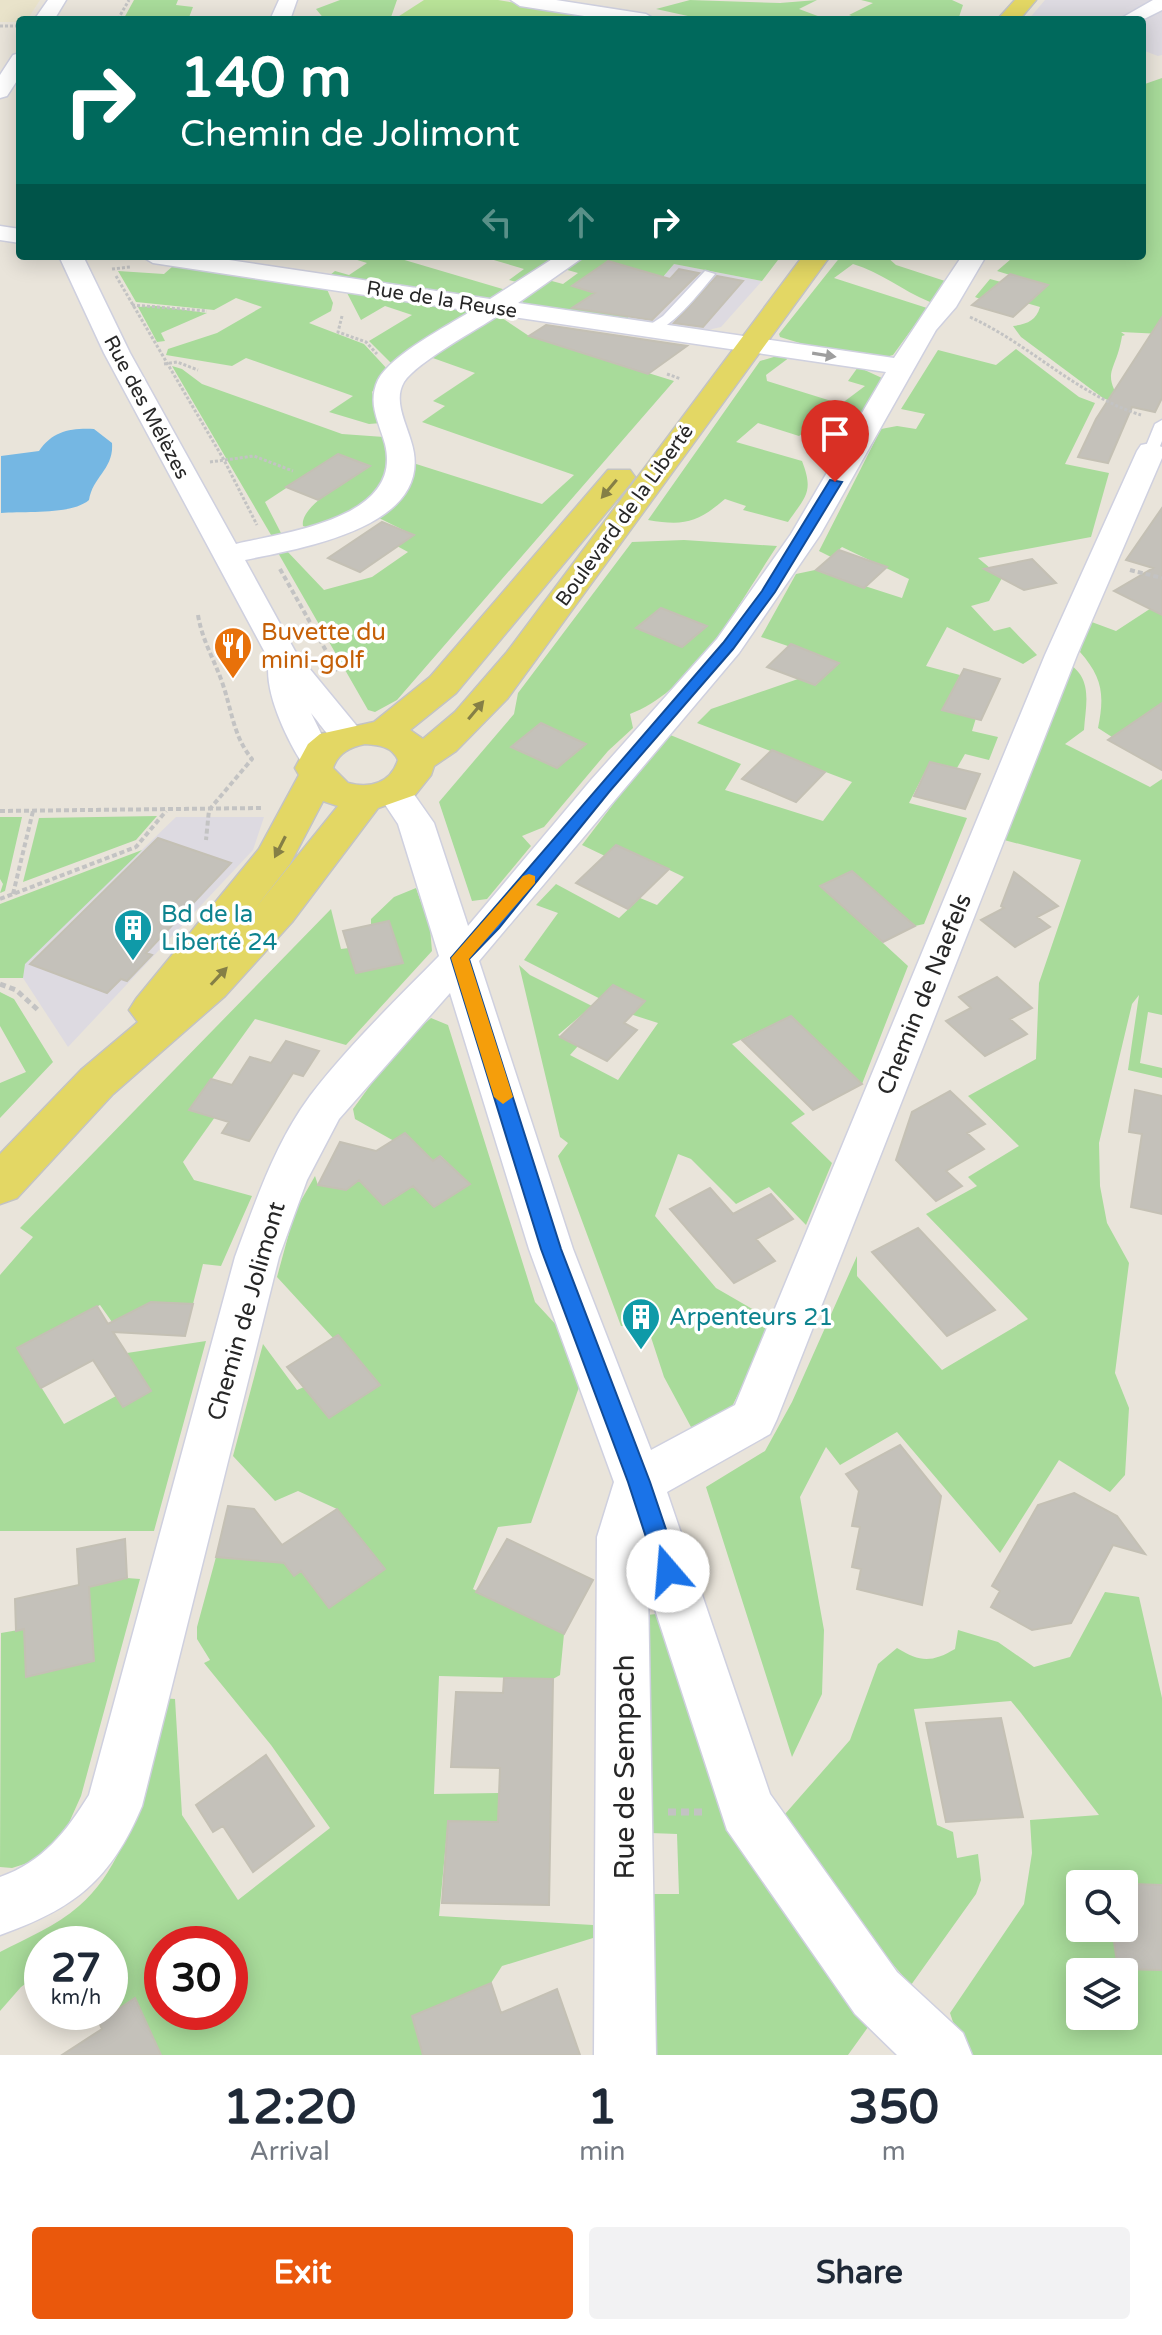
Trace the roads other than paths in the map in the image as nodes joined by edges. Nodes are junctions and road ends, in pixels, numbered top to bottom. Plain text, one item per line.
1 (520, 0) edge
2 (1026, 0) edge
3 (1161, 5) edge
4 (622, 16) edge
5 (1012, 16) edge
6 (1137, 16) edge
7 (16, 66) edge
8 (0, 92) edge
9 (73, 260) edge
10 (180, 260) edge
11 (567, 260) edge
12 (798, 260) edge
13 (813, 260) edge
14 (972, 260) edge
15 (335, 262) dead end
16 (709, 274) dead end
17 (306, 279) junction
18 (497, 307) junction
19 (650, 331) junction
20 (739, 343) junction
21 (901, 367) junction
22 (1156, 438) edge
23 (228, 555) junction
24 (281, 655) junction
25 (365, 735) junction
26 (316, 768) junction
27 (392, 783) junction
28 (459, 958) junction
29 (97, 1082) junction
30 (0, 1185) edge
31 (639, 1482) junction
32 (0, 1906) edge
33 (625, 2055) edge
34 (941, 2055) edge

1 - 4 street
2 - 5 main road
3 - 6 street
7 - 8 street
9 - 23 street, Rue des Mélèzes
10 - 17 street, Rue de la Reuse
11 - 18 street
12 - 20 main road, Boulevard de la Liberté
13 - 20 main road, Boulevard de la Liberté
14 - 21 street, Chemin de Jolimont
15 - 17 street
16 - 19 lane
17 - 18 street, Rue de la Reuse
18 - 19 street, Rue de la Reuse
18 - 23 street
19 - 20 street, Rue de la Reuse
20 -> 21 street, Rue de la Reuse
20 -> 25 main road, Boulevard de la Liberté
27 -> 20 main road, Boulevard de la Liberté
21 - 28 street, Chemin de Jolimont
22 - 31 street, Chemin de Naefels
23 - 24 street, Rue des Mélèzes
24 - 25 street, Rue des Mélèzes
24 - 26 street, Rue des Mélèzes
25 - 26 main road, Boulevard de la Liberté
25 - 27 main road
26 - 27 main road
26 -> 29 main road, Boulevard de la Liberté
27 - 28 street
29 -> 27 main road, Boulevard de la Liberté
28 - 31 street
28 - 32 street, Chemin de Jolimont
29 - 30 main road, Boulevard de la Liberté
31 - 33 street, Rue de Sempach
31 - 34 street

